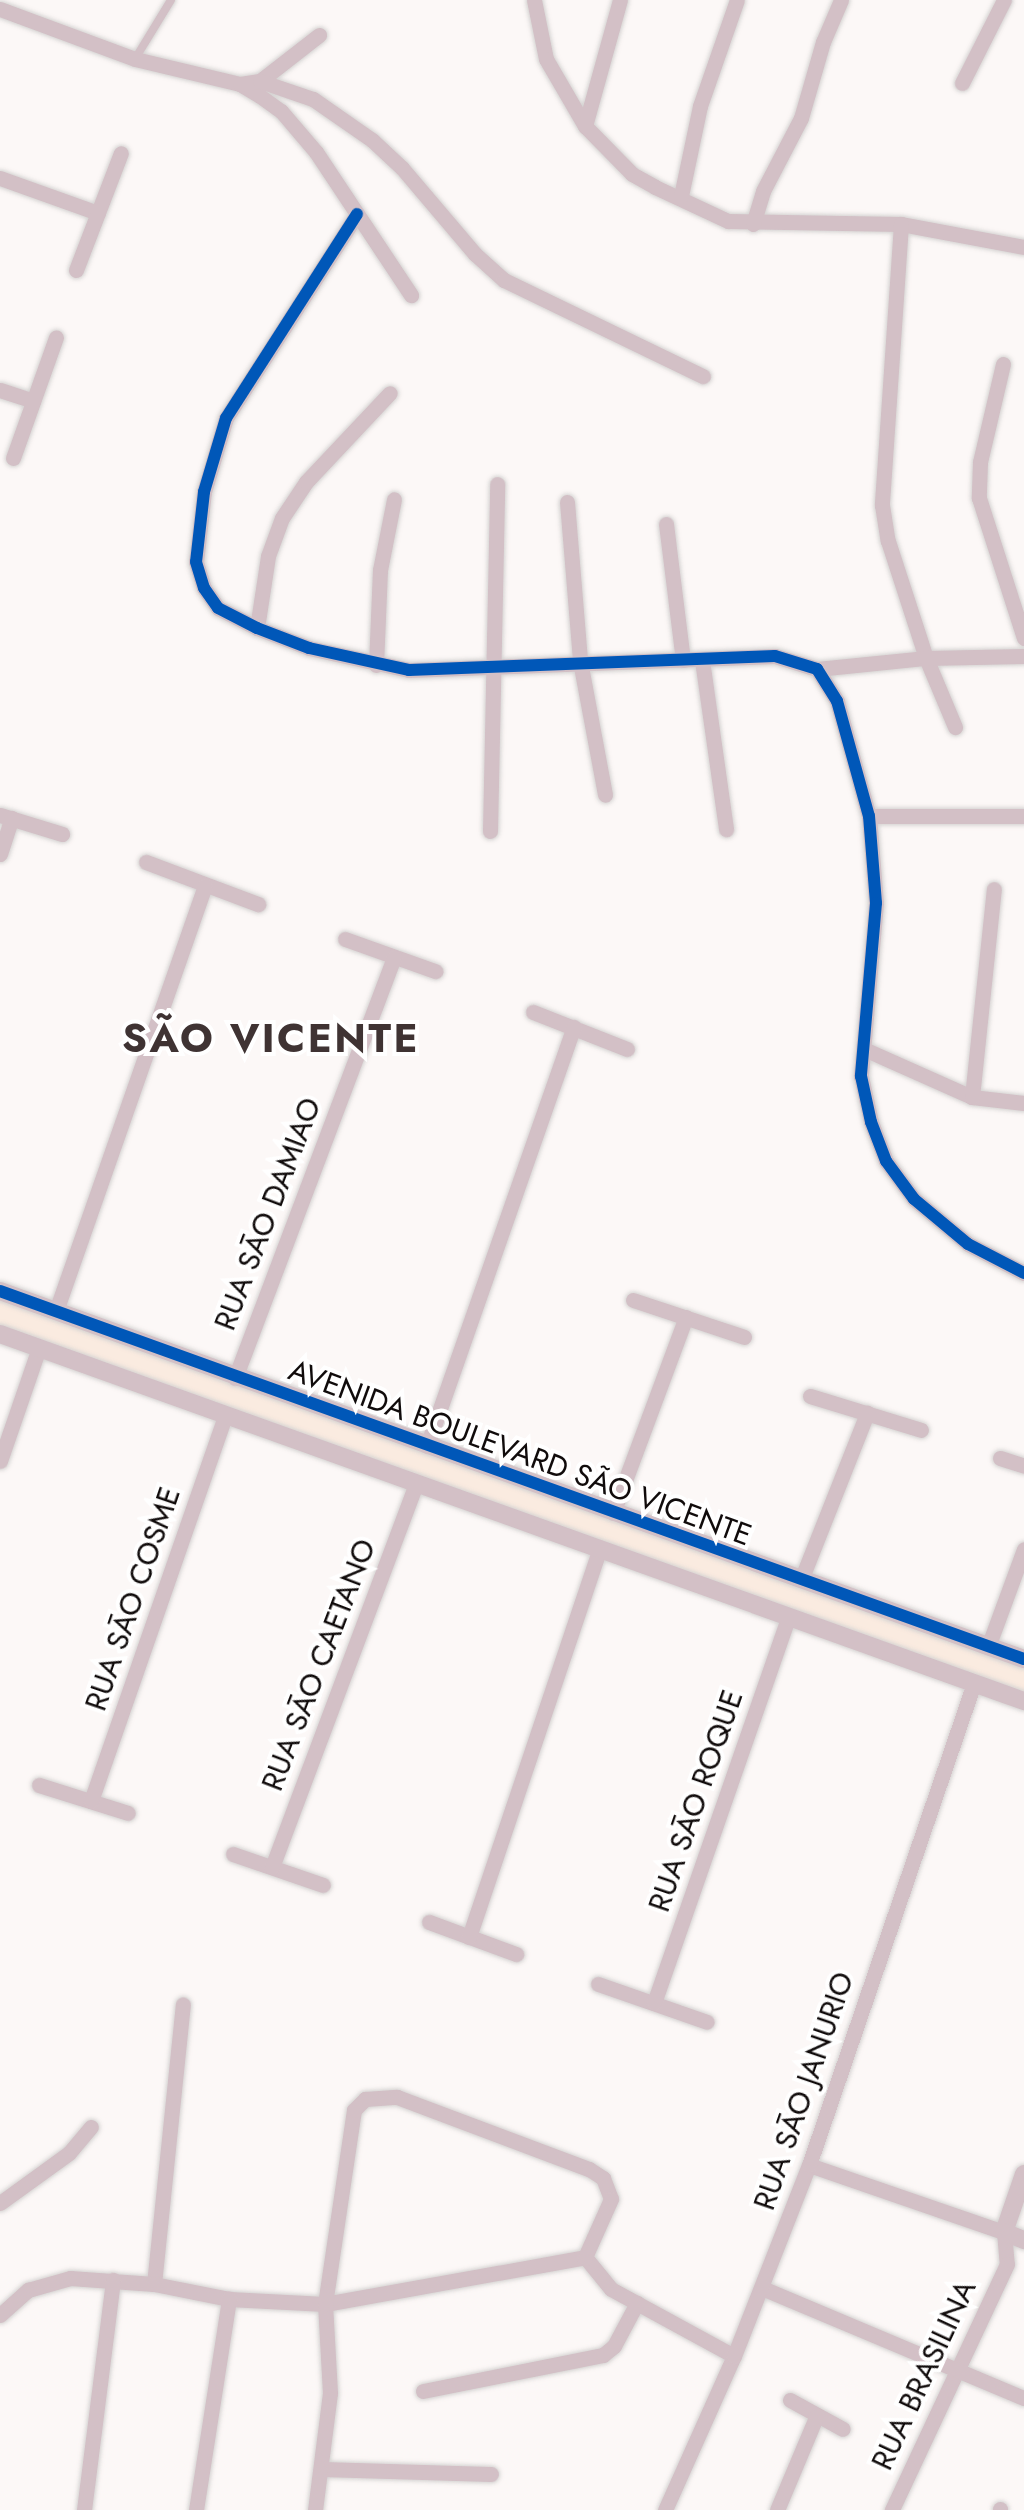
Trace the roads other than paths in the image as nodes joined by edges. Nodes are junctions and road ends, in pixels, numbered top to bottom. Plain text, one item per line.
1 (170, 0) edge
2 (534, 0) edge
3 (620, 0) edge
4 (737, 0) edge
5 (841, 0) edge
6 (1004, 0) edge
7 (3, 6) edge
8 (319, 35) dead end
9 (135, 60) junction
10 (260, 82) junction
11 (240, 84) junction
12 (962, 84) dead end
13 (585, 126) junction
14 (122, 153) dead end
15 (0, 178) edge
16 (681, 196) junction
17 (98, 213) junction
18 (357, 214) junction
19 (753, 224) junction
20 (901, 224) junction
21 (1024, 247) edge
22 (76, 270) dead end
23 (411, 295) dead end
24 (56, 337) dead end
25 (1003, 364) dead end
26 (703, 376) dead end
27 (0, 390) edge
28 (390, 393) dead end
29 (33, 401) junction
30 (13, 458) dead end
31 (496, 484) dead end
32 (394, 499) dead end
33 (567, 502) dead end
34 (666, 524) dead end
35 (257, 628) junction
36 (1024, 638) edge
37 (1024, 656) edge
38 (926, 658) junction
39 (683, 660) junction
40 (702, 660) junction
41 (580, 662) junction
42 (376, 665) junction
43 (493, 666) junction
44 (818, 669) junction
45 (956, 727) dead end
46 (604, 795) dead end
47 (6, 816) edge
48 (870, 816) junction
49 (1024, 816) edge
50 (726, 829) dead end
51 (490, 831) dead end
52 (62, 834) dead end
53 (0, 854) edge
54 (146, 862) dead end
55 (205, 884) junction
56 (994, 889) dead end
57 (258, 904) dead end
58 (345, 940) dead end
59 (394, 956) junction
60 (435, 971) dead end
61 (533, 1012) dead end
62 (574, 1027) junction
63 (627, 1049) dead end
64 (864, 1049) junction
65 (972, 1097) junction
66 (1024, 1103) edge
67 (1024, 1272) edge
68 (0, 1291) edge
69 (632, 1300) dead end
70 (56, 1311) junction
71 (686, 1317) junction
72 (0, 1334) edge
73 (744, 1337) dead end
74 (39, 1348) junction
75 (235, 1378) junction
76 (810, 1396) dead end
77 (867, 1413) junction
78 (226, 1414) junction
79 (921, 1430) dead end
80 (426, 1446) junction
81 (1000, 1458) dead end
82 (0, 1461) edge
83 (1024, 1466) edge
84 (416, 1482) junction
85 (613, 1512) junction
86 (600, 1548) junction
87 (1024, 1549) edge
88 (801, 1580) junction
89 (789, 1616) junction
90 (988, 1647) junction
91 (1024, 1659) edge
92 (974, 1683) junction
93 (1024, 1702) edge
94 (39, 1785) dead end
95 (91, 1801) junction
96 (128, 1813) dead end
97 (233, 1854) dead end
98 (272, 1867) junction
99 (323, 1884) dead end
100 (429, 1922) dead end
101 (470, 1937) junction
102 (516, 1954) dead end
103 (598, 1984) dead end
104 (654, 2003) junction
105 (184, 2005) dead end
106 (707, 2022) dead end
107 (91, 2126) dead end
108 (809, 2165) junction
109 (1024, 2174) edge
110 (0, 2203) edge
111 (1004, 2232) junction
112 (1024, 2240) edge
113 (1024, 2256) edge
114 (585, 2257) junction
115 (1007, 2264) junction
116 (113, 2280) junction
117 (154, 2284) junction
118 (762, 2288) junction
119 (229, 2299) junction
120 (637, 2303) junction
121 (325, 2304) junction
122 (0, 2315) edge
123 (734, 2356) junction
124 (955, 2368) junction
125 (423, 2390) dead end
126 (1024, 2398) edge
127 (790, 2400) dead end
128 (817, 2415) junction
129 (843, 2429) dead end
130 (321, 2469) junction
131 (491, 2474) dead end
132 (84, 2510) edge
133 (196, 2510) edge
134 (316, 2510) edge
135 (665, 2510) edge
136 (778, 2510) edge
137 (892, 2510) edge

1 - 9 lane
2 - 13 street
3 - 13 street
4 - 16 street
5 - 19 street
6 - 12 street
7 - 9 street
8 - 10 street
9 - 11 street
10 - 11 street
10 - 26 street
11 - 18 street
13 - 16 street
14 - 17 street
15 - 17 street
16 - 19 street
17 - 22 street
18 - 23 street
18 - 35 street
19 - 20 street
20 - 21 street
20 - 38 street
24 - 29 street
25 - 36 street
27 - 29 street
28 - 35 street
29 - 30 street
31 - 43 street
32 - 42 street
33 - 41 street
34 - 39 street
35 - 42 street
37 - 38 street
38 - 44 street
38 - 45 street
39 - 40 street
39 - 41 street
40 - 44 street
40 - 50 street
41 - 43 street
41 - 46 street
42 - 43 street
43 - 51 street
44 - 48 street
47 - 52 street
47 - 53 street
48 - 49 street
48 - 64 street
54 - 55 street
55 - 57 street
55 - 70 street
56 - 65 street
58 - 59 street
59 - 60 street
59 - 75 street, RUA SĀO DAMIAO
61 - 62 street
62 - 63 street
62 - 80 street
64 - 65 street
64 - 67 street
65 - 66 street
68 - 70 street, AVENIDA BOULEVARD SÃO VICENTE
69 - 71 street
70 - 75 street, AVENIDA BOULEVARD SÃO VICENTE
71 - 73 street
71 - 85 street
72 - 74 street, AVENIDA BOULEVARD SÃO VICENTE
74 - 78 street, AVENIDA BOULEVARD SÃO VICENTE
74 - 82 street
75 - 80 street, AVENIDA BOULEVARD SÃO VICENTE
76 - 77 street
77 - 79 street
77 - 88 street
78 - 84 street, AVENIDA BOULEVARD SÃO VICENTE
78 - 95 street, RUA SĀO COSME
80 - 85 street, AVENIDA BOULEVARD SÃO VICENTE
81 - 83 street
84 - 86 street, AVENIDA BOULEVARD SÃO VICENTE
84 - 98 street, RUA SĀO CAETANO
85 - 88 street, AVENIDA BOULEVARD SÃO VICENTE
86 - 89 street, AVENIDA BOULEVARD SÃO VICENTE
86 - 101 street
87 - 90 street
88 - 90 street, AVENIDA BOULEVARD SÃO VICENTE
89 - 92 street, AVENIDA BOULEVARD SÃO VICENTE
89 - 104 street, RUA SĀO ROQUE
90 - 91 street, AVENIDA BOULEVARD SÃO VICENTE
92 - 93 street, AVENIDA BOULEVARD SÃO VICENTE
92 - 108 street, RUA SĀO JANURIO
94 - 95 street
95 - 96 street
97 - 98 street
98 - 99 street
100 - 101 street
101 - 102 street
103 - 104 street
104 - 106 street
105 - 117 street
107 - 110 street
108 - 111 street
108 - 118 street, RUA SĀO JANURIO
109 - 111 street
111 - 112 street
111 - 115 street, RUA BRASILINA
113 - 115 street, RUA BRASILINA
114 - 120 street
114 - 121 street
114 - 121 street
115 - 124 street, RUA BRASILINA
116 - 117 street
116 - 122 street
116 - 132 street
117 - 119 street
118 - 123 street, RUA SĀO JANURIO
118 - 124 street
119 - 121 street
119 - 133 street
120 - 123 street
120 - 125 street
121 - 130 street
123 - 135 street, RUA SĀO JANURIO
124 - 126 street
124 - 137 street, RUA BRASILINA
127 - 128 street
128 - 129 street
128 - 136 street
130 - 131 street
130 - 134 street

